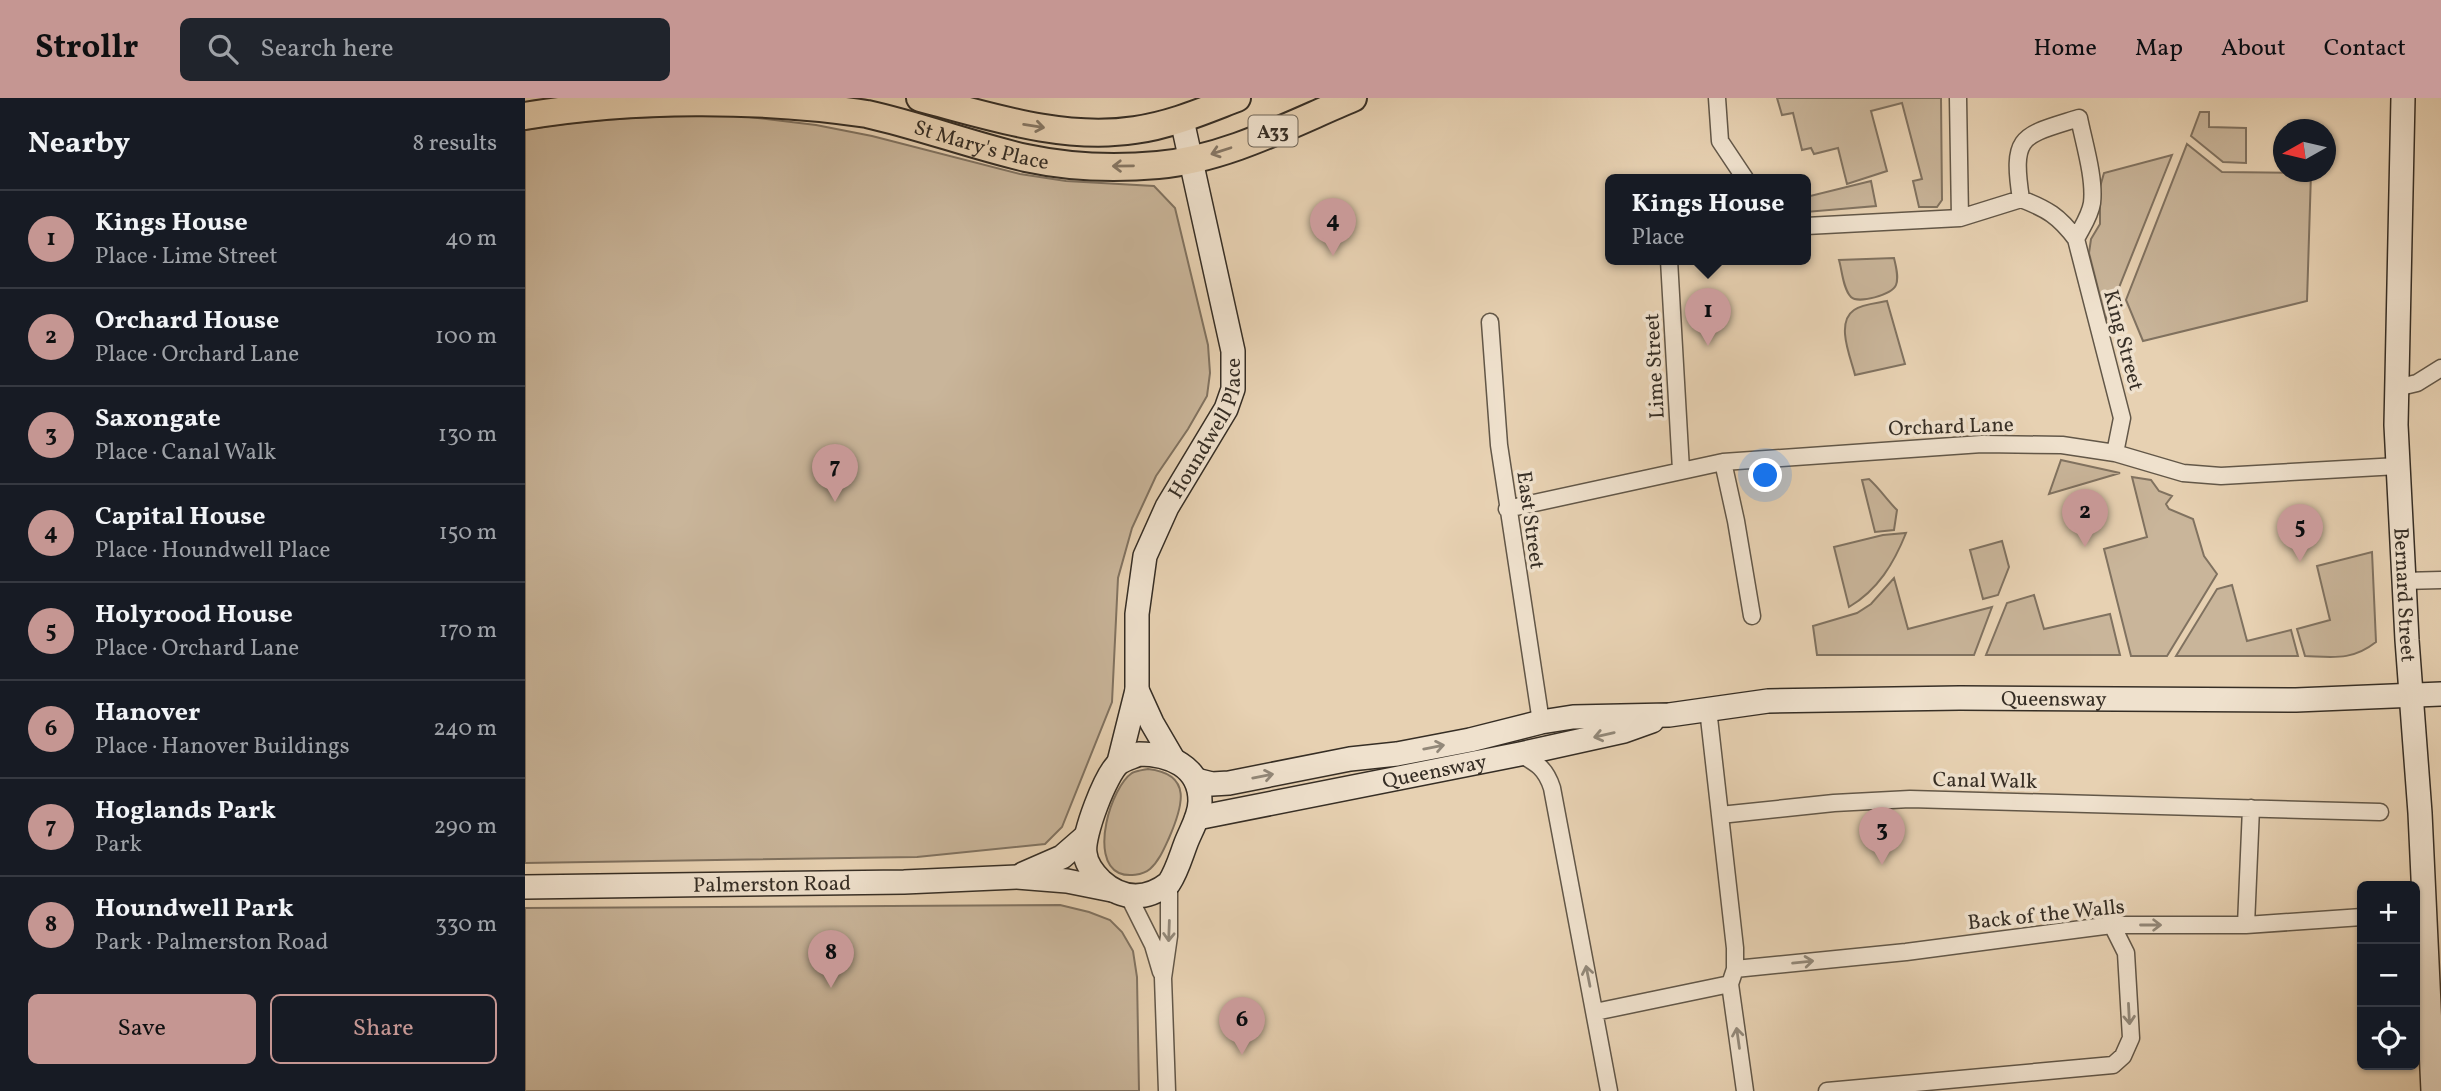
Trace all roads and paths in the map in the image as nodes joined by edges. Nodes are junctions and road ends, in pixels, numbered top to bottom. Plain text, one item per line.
1 (920, 98) edge
2 (1237, 98) edge
3 (1353, 98) edge
4 (1717, 98) edge
5 (1958, 98) edge
6 (2403, 98) edge
7 (525, 116) edge
8 (1182, 120) junction
9 (1191, 160) junction
10 (1742, 174) edge
11 (2021, 198) junction
12 (1960, 218) junction
13 (1811, 226) edge
14 (2076, 239) junction
15 (1669, 265) edge
16 (1490, 322) dead end
17 (2439, 372) edge
18 (2396, 388) junction
19 (2115, 453) junction
20 (1723, 462) junction
21 (2397, 466) junction
22 (1681, 470) junction
23 (1507, 509) junction
24 (2441, 580) edge
25 (2403, 581) junction
26 (1752, 616) dead end
27 (1137, 690) junction
28 (2410, 694) junction
29 (2441, 694) edge
30 (1709, 709) junction
31 (1669, 715) junction
32 (1541, 722) junction
33 (1520, 754) junction
34 (1173, 759) junction
35 (1119, 762) junction
36 (1196, 780) junction
37 (2251, 808) junction
38 (2379, 812) dead end
39 (1720, 815) junction
40 (1197, 818) junction
41 (1085, 837) junction
42 (1017, 877) junction
43 (1169, 883) junction
44 (525, 887) edge
45 (1120, 893) junction
46 (2427, 915) edge
47 (2357, 918) edge
48 (2112, 925) junction
49 (2246, 925) junction
50 (1733, 977) junction
51 (1163, 978) junction
52 (1595, 1012) junction
53 (2011, 1083) edge
54 (1167, 1091) edge
55 (1609, 1091) edge
56 (1745, 1091) edge
57 (1827, 1091) edge
58 (2433, 1091) edge

1 -> 8 main road, St Mary's Place / A33
2 - 8 main road, A33
3 -> 9 main road, A33
4 - 10 street
5 - 12 street
6 - 18 street, Bernard Street
9 -> 7 main road, St Mary's Place / A33
8 - 9 street, Houndwell Place
9 - 27 street, Houndwell Place
11 - 12 street
11 - 14 street, King Street
11 - 14 street
12 - 13 street
14 - 19 street, King Street
15 - 22 street, Lime Street
16 - 23 street, East Street
17 - 18 street
18 - 21 street, Bernard Street
19 - 20 street, Orchard Lane
19 - 21 street, Orchard Lane
20 - 22 street, Orchard Lane
20 - 26 street
21 - 25 street, Bernard Street
22 - 23 street, Orchard Lane
23 - 32 street, East Street
24 - 25 street
25 - 28 street, Bernard Street
27 - 34 street, Houndwell Place
27 - 35 street, Houndwell Place
28 - 29 street, Queensway
28 - 30 street, Queensway
28 - 46 street, Bernard Street
30 - 31 street, Queensway
30 - 39 street
31 - 32 street, Queensway
31 -> 33 street, Queensway
36 -> 32 street, Queensway
33 - 40 street, Queensway
52 -> 33 street
34 - 35 street
34 - 36 street
35 - 41 street
36 - 40 street
37 - 38 street, Canal Walk
37 - 39 street, Canal Walk
37 - 49 street
39 - 50 street
40 - 43 street
41 - 42 street, Palmerston Road
41 - 45 street
42 - 44 street, Palmerston Road
42 - 45 street, Palmerston Road
43 - 45 street
43 -> 51 street
45 - 51 street
46 - 58 street, Bernard Street
47 - 49 street, Back of the Walls
48 -> 49 street, Back of the Walls
50 -> 48 street, Back of the Walls
48 -> 53 street
50 - 52 street, Back of the Walls
56 -> 50 street
51 - 54 street
52 - 55 street
53 - 57 street

